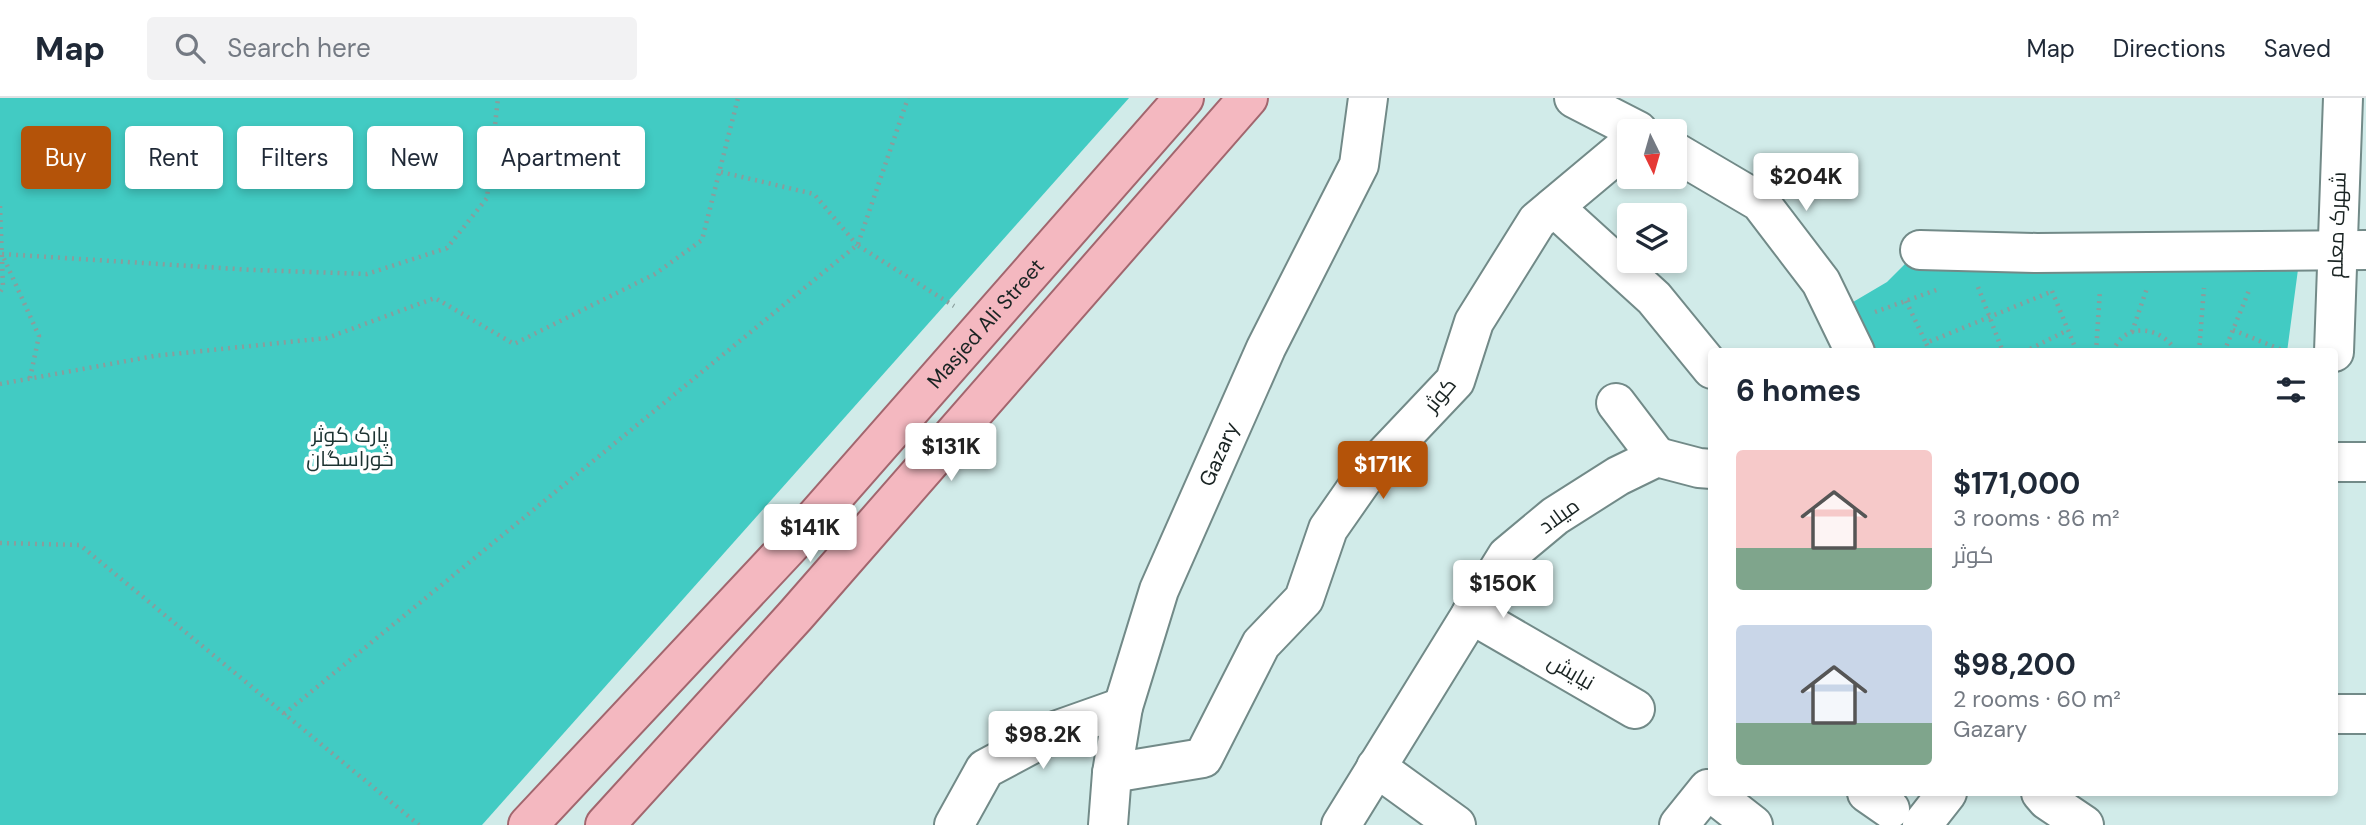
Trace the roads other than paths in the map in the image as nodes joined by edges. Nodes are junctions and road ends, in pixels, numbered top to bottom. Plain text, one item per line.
1 (1184, 98) edge
2 (1248, 98) edge
3 (1368, 98) edge
4 (1574, 98) edge
5 (2343, 98) edge
6 (1617, 120) edge
7 (1617, 154) edge
8 (1687, 159) edge
9 (1554, 207) junction
10 (1920, 250) dead end
11 (2351, 250) edge
12 (1853, 348) edge
13 (2335, 348) edge
14 (1708, 364) edge
15 (1616, 402) dead end
16 (1657, 457) junction
17 (2338, 461) edge
18 (2366, 461) edge
19 (1708, 469) edge
20 (808, 526) junction
21 (848, 555) junction
22 (1472, 614) junction
23 (1123, 707) junction
24 (1635, 709) dead end
25 (2338, 714) edge
26 (2366, 714) edge
27 (1376, 767) junction
28 (1112, 773) junction
29 (1708, 793) edge
30 (1718, 796) edge
31 (1937, 796) edge
32 (2043, 796) edge
33 (1893, 809) edge
34 (528, 825) edge
35 (605, 825) edge
36 (954, 825) edge
37 (1108, 825) edge
38 (1340, 825) edge
39 (1457, 825) edge
40 (1679, 825) edge
41 (1752, 825) edge
42 (2084, 825) edge

1 - 20 main road, Masjed Ali Street
2 - 21 main road
3 - 23 street, Gazary
4 - 6 street
5 - 11 street, شهرک معلم
7 - 9 street, کوثر
8 - 12 street
9 - 14 street
9 - 28 street, کوثر
10 - 11 street
11 - 13 street, شهرک معلم
15 - 16 street
16 - 19 street
16 - 22 street, میلاد
17 - 18 street
20 - 21 main road
20 - 34 main road, Masjed Ali Street
21 - 35 main road
22 - 24 street, نیایش
22 - 27 street, میلاد
23 - 28 street, Gazary
23 - 36 street
25 - 26 street
27 - 38 street, میلاد
27 - 39 street
28 - 37 street, Gazary
29 - 40 street
30 - 41 street
31 - 33 street
32 - 42 street

